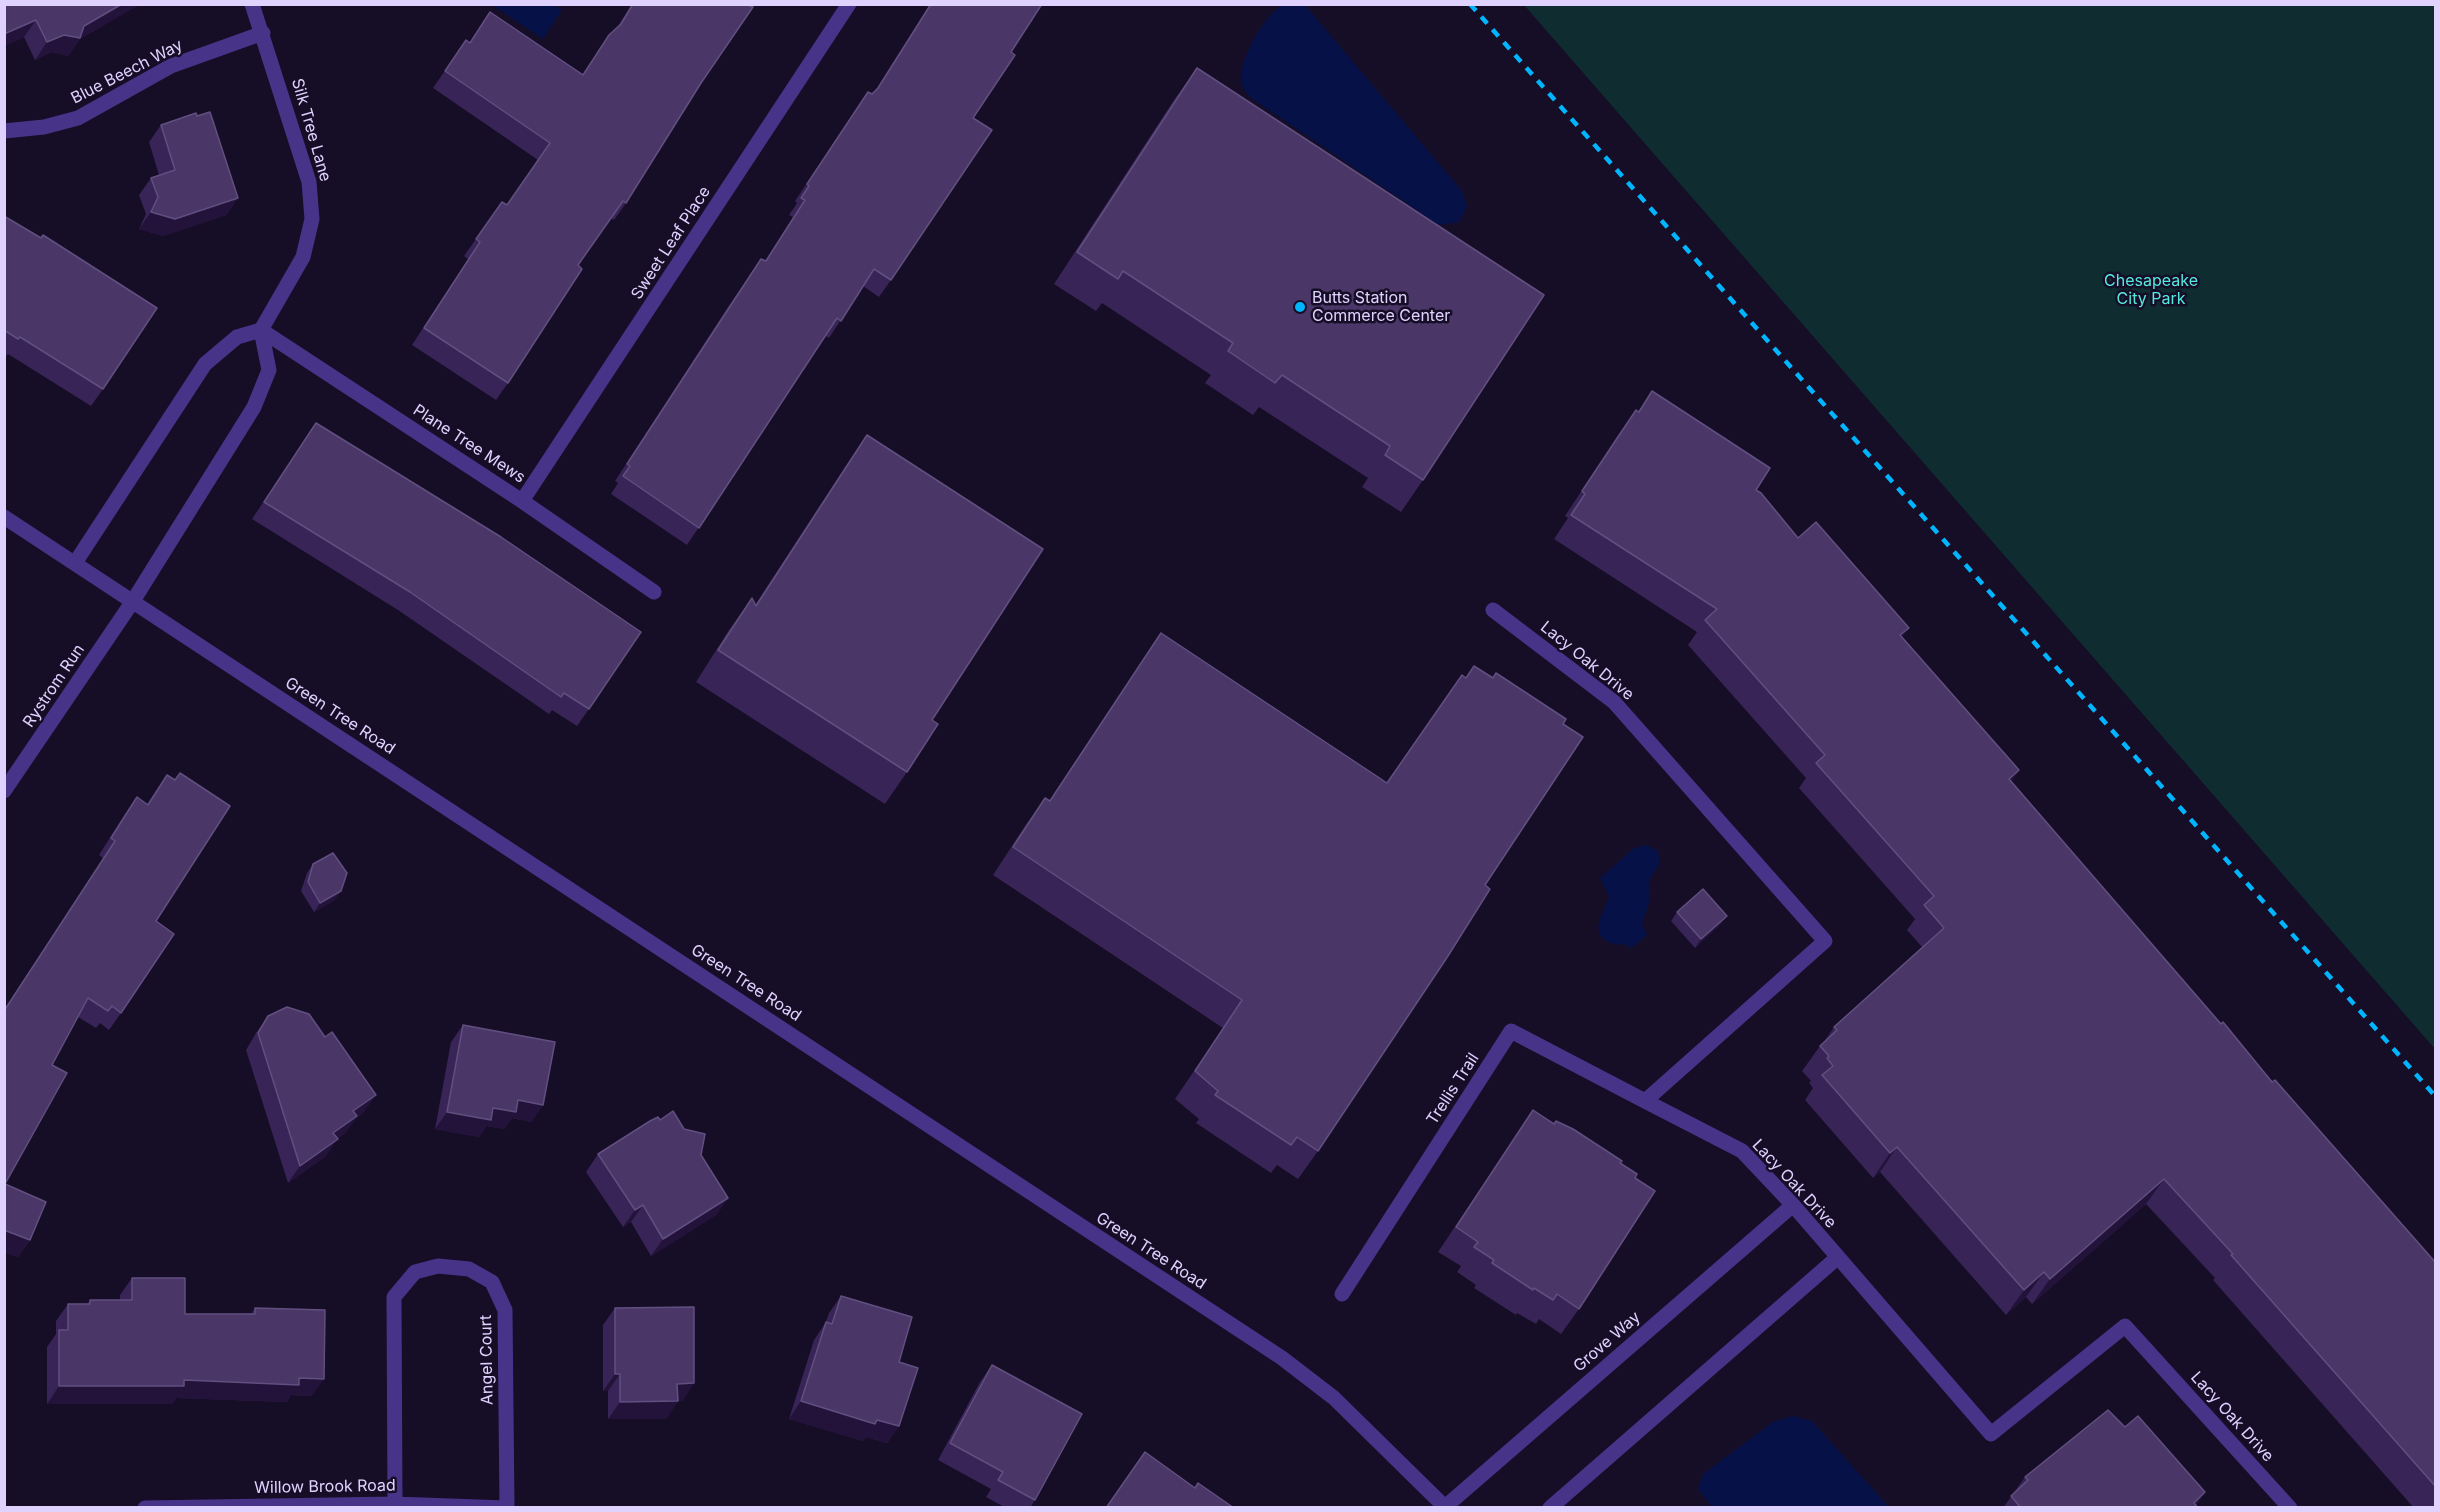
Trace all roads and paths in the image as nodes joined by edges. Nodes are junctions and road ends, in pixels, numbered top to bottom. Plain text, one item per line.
1 (252, 4) edge
2 (849, 4) edge
3 (263, 33) junction
4 (4, 131) edge
5 (261, 330) junction
6 (522, 501) junction
7 (4, 517) edge
8 (75, 563) junction
9 (654, 592) dead end
10 (133, 601) junction
11 (1493, 610) dead end
12 (4, 791) edge
13 (1646, 1101) junction
14 (1793, 1205) junction
15 (1838, 1257) junction
16 (1342, 1294) dead end
17 (395, 1504) junction
18 (1446, 1507) edge
19 (145, 1508) edge
20 (507, 1508) edge
21 (1551, 1508) edge
22 (2290, 1508) edge

1 - 3 street, Silk Tree Lane
2 - 6 street, Sweet Leaf Place
3 - 4 street, Blue Beech Way
3 - 5 street, Silk Tree Lane
5 - 6 street, Plane Tree Mews
5 - 8 street
5 - 10 street
6 - 9 street, Plane Tree Mews
7 - 8 street, Green Tree Road
8 - 10 street, Green Tree Road
10 - 12 street, Rystrom Run
10 - 18 street, Green Tree Road
11 - 13 street, Lacy Oak Drive
13 - 14 street, Lacy Oak Drive
13 - 16 street, Trellis Trail
14 - 15 street, Lacy Oak Drive
14 - 18 street, Grove Way
15 - 21 street
15 - 22 street, Lacy Oak Drive
17 - 19 street, Willow Brook Road
17 - 20 street, Willow Brook Road
17 - 20 street, Angel Court

